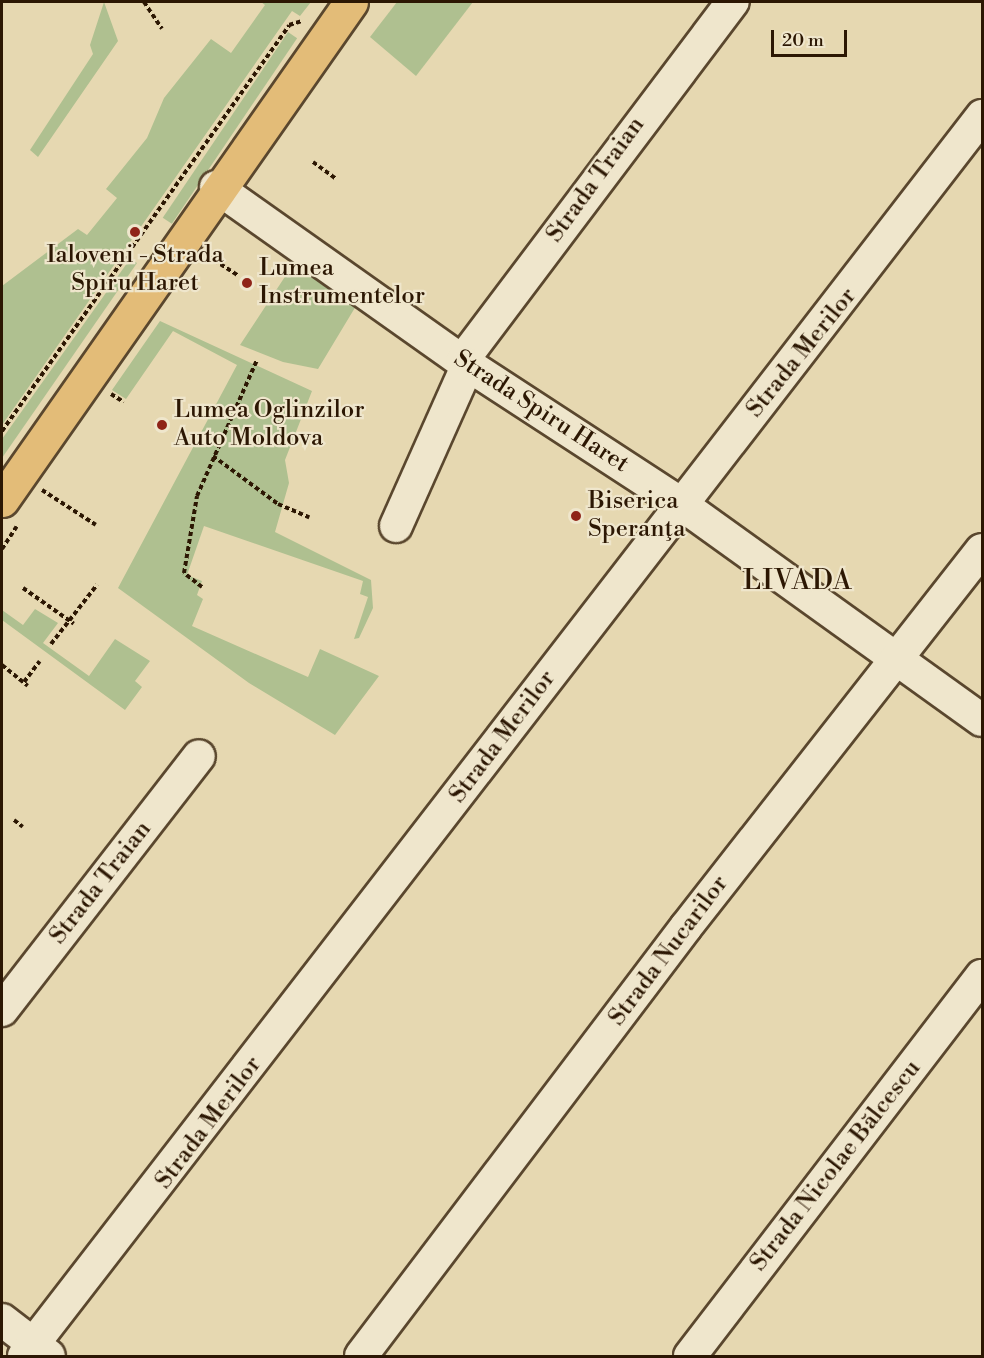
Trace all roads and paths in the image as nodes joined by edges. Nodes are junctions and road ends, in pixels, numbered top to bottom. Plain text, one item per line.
1 (144, 2) edge
2 (351, 2) edge
3 (733, 2) edge
4 (310, 11) dead end
5 (162, 29) dead end
6 (982, 116) edge
7 (313, 162) dead end
8 (336, 179) dead end
9 (216, 187) junction
10 (202, 252) dead end
11 (239, 276) dead end
12 (257, 360) dead end
13 (465, 362) junction
14 (108, 392) dead end
15 (124, 402) dead end
16 (2, 431) edge
17 (213, 456) junction
18 (41, 490) dead end
19 (2, 500) edge
20 (681, 504) junction
21 (309, 517) dead end
22 (96, 525) dead end
23 (396, 526) dead end
24 (982, 550) edge
25 (97, 585) dead end
26 (202, 587) dead end
27 (23, 588) dead end
28 (69, 621) junction
29 (74, 624) dead end
30 (51, 644) dead end
31 (899, 656) junction
32 (40, 662) dead end
33 (2, 665) edge
34 (982, 720) edge
35 (199, 756) dead end
36 (14, 820) dead end
37 (23, 827) dead end
38 (982, 975) edge
39 (2, 1010) edge
40 (2, 1320) edge
41 (36, 1352) edge
42 (361, 1356) edge
43 (690, 1356) edge

1 - 5 path
2 - 9 main road
3 - 13 street, Strada Traian
4 - 16 path
6 - 20 street, Strada Merilor
7 - 8 path
9 - 13 street, Strada Spiru Haret
9 - 19 main road
10 - 11 path
12 - 17 path
13 - 20 street, Strada Spiru Haret
13 - 23 street, Strada Traian
14 - 15 path
17 - 21 path
17 - 26 path
18 - 22 path
20 - 31 street, Strada Spiru Haret
20 - 41 street, Strada Merilor
24 - 31 street, Strada Nucarilor
25 - 28 path
27 - 28 path
28 - 29 path
28 - 30 path
31 - 34 street, Strada Spiru Haret
31 - 42 street, Strada Nucarilor
32 - 33 path
35 - 39 street, Strada Traian
36 - 37 path
38 - 43 street, Strada Nicolae Bălcescu
40 - 41 street

